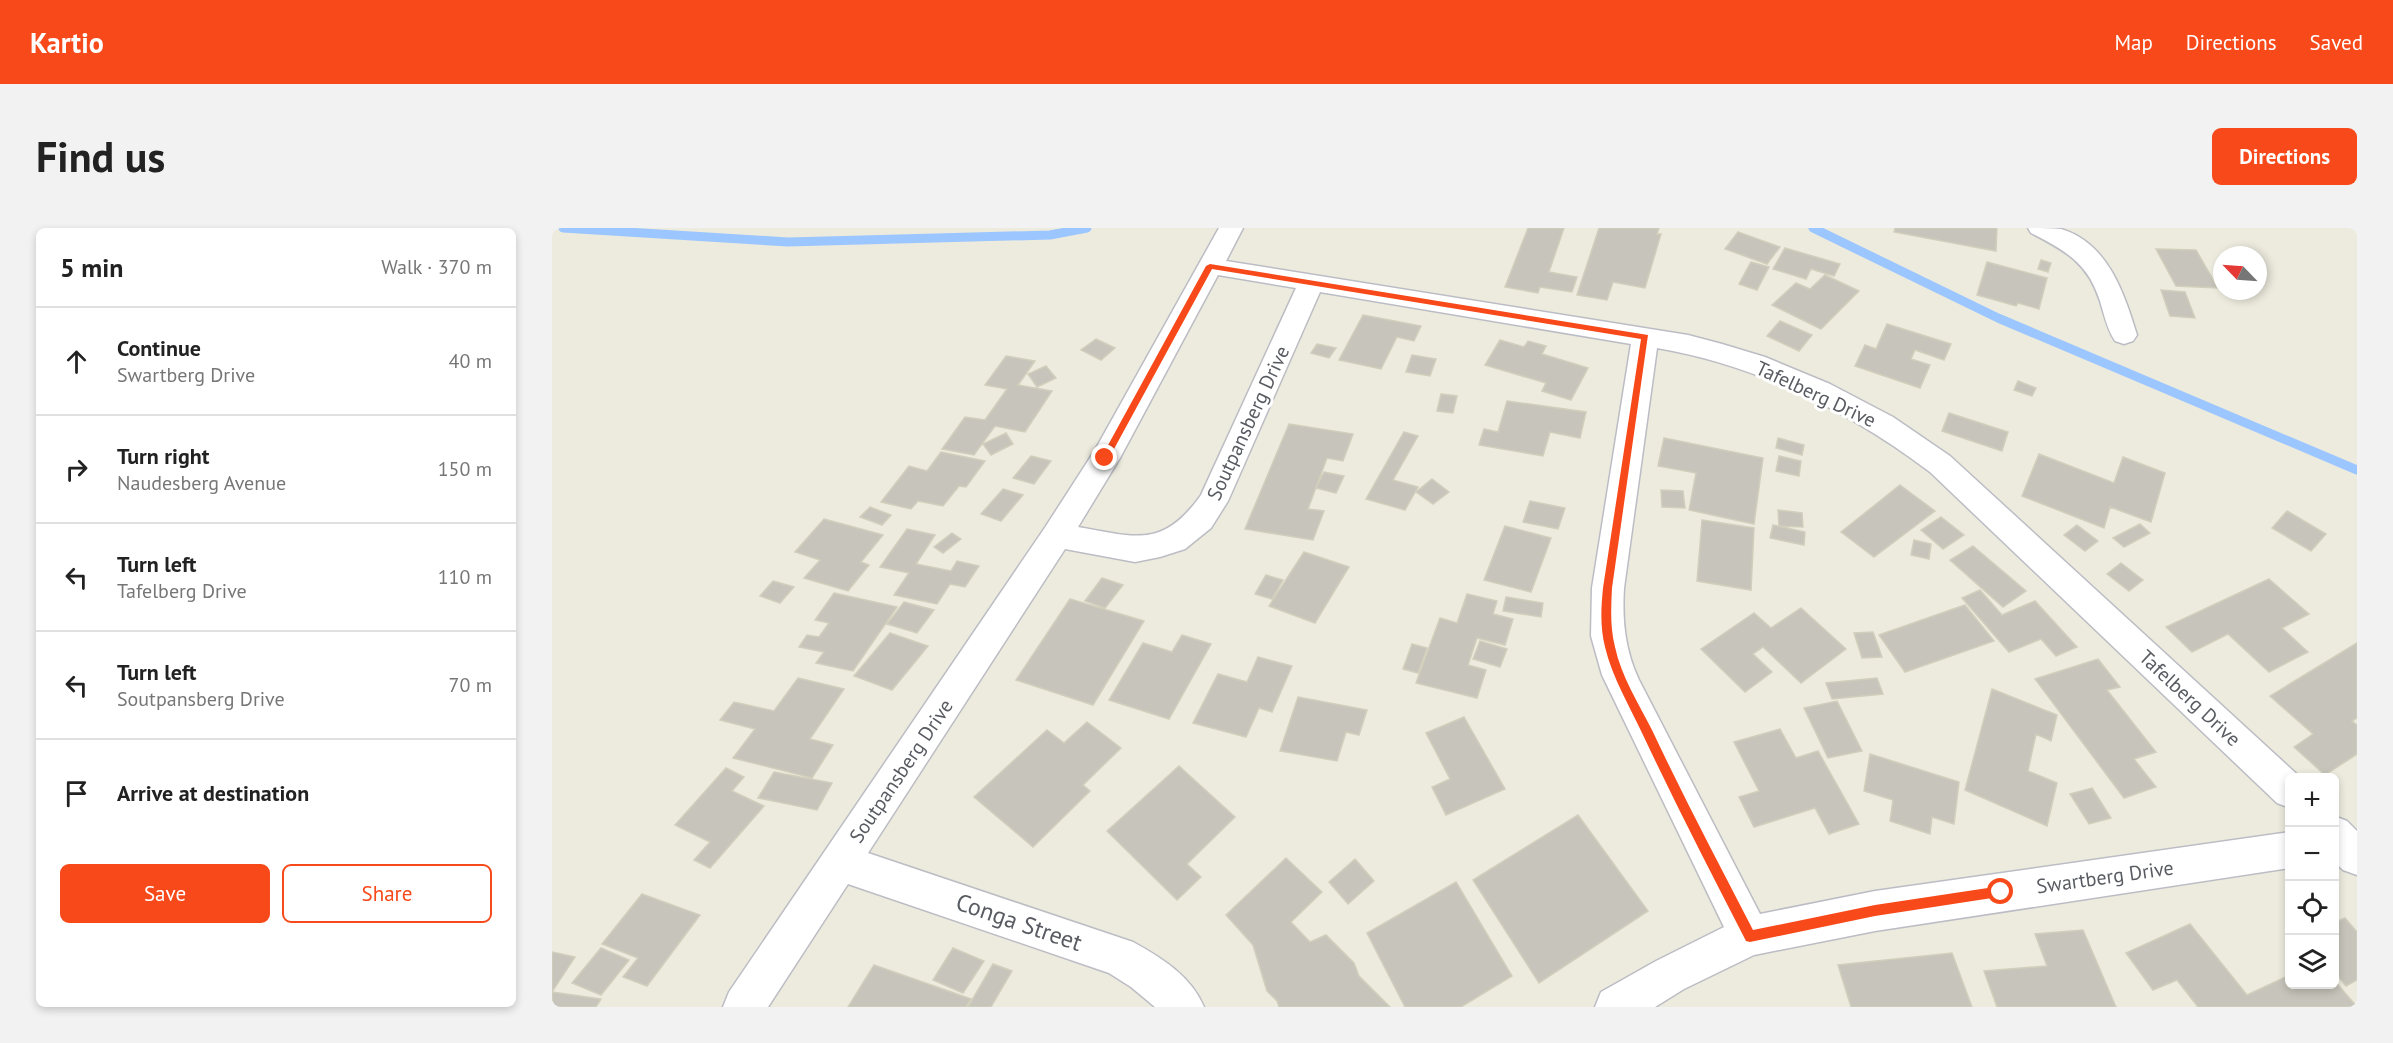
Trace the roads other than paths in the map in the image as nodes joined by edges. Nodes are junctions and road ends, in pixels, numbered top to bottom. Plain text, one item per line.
1 (1231, 228) edge
2 (2040, 228) edge
3 (1210, 266) junction
4 (1311, 283) junction
5 (2124, 335) dead end
6 (1645, 337) junction
7 (1057, 535) junction
8 (2285, 787) edge
9 (2285, 851) edge
10 (840, 863) junction
11 (1750, 936) junction
12 (744, 1007) edge
13 (1183, 1007) edge
14 (1616, 1007) edge

1 - 3 street, Soutpansberg Drive
2 - 5 street
3 - 4 street, Tafelberg Drive
3 - 7 street, Soutpansberg Drive
4 - 6 street, Tafelberg Drive
4 - 7 street, Soutpansberg Drive
6 - 8 street, Tafelberg Drive
6 - 11 street
7 - 10 street, Soutpansberg Drive
9 - 11 street, Swartberg Drive
10 - 12 street, Soutpansberg Drive
10 - 13 street, Conga Street
11 - 14 street, Swartberg Drive

